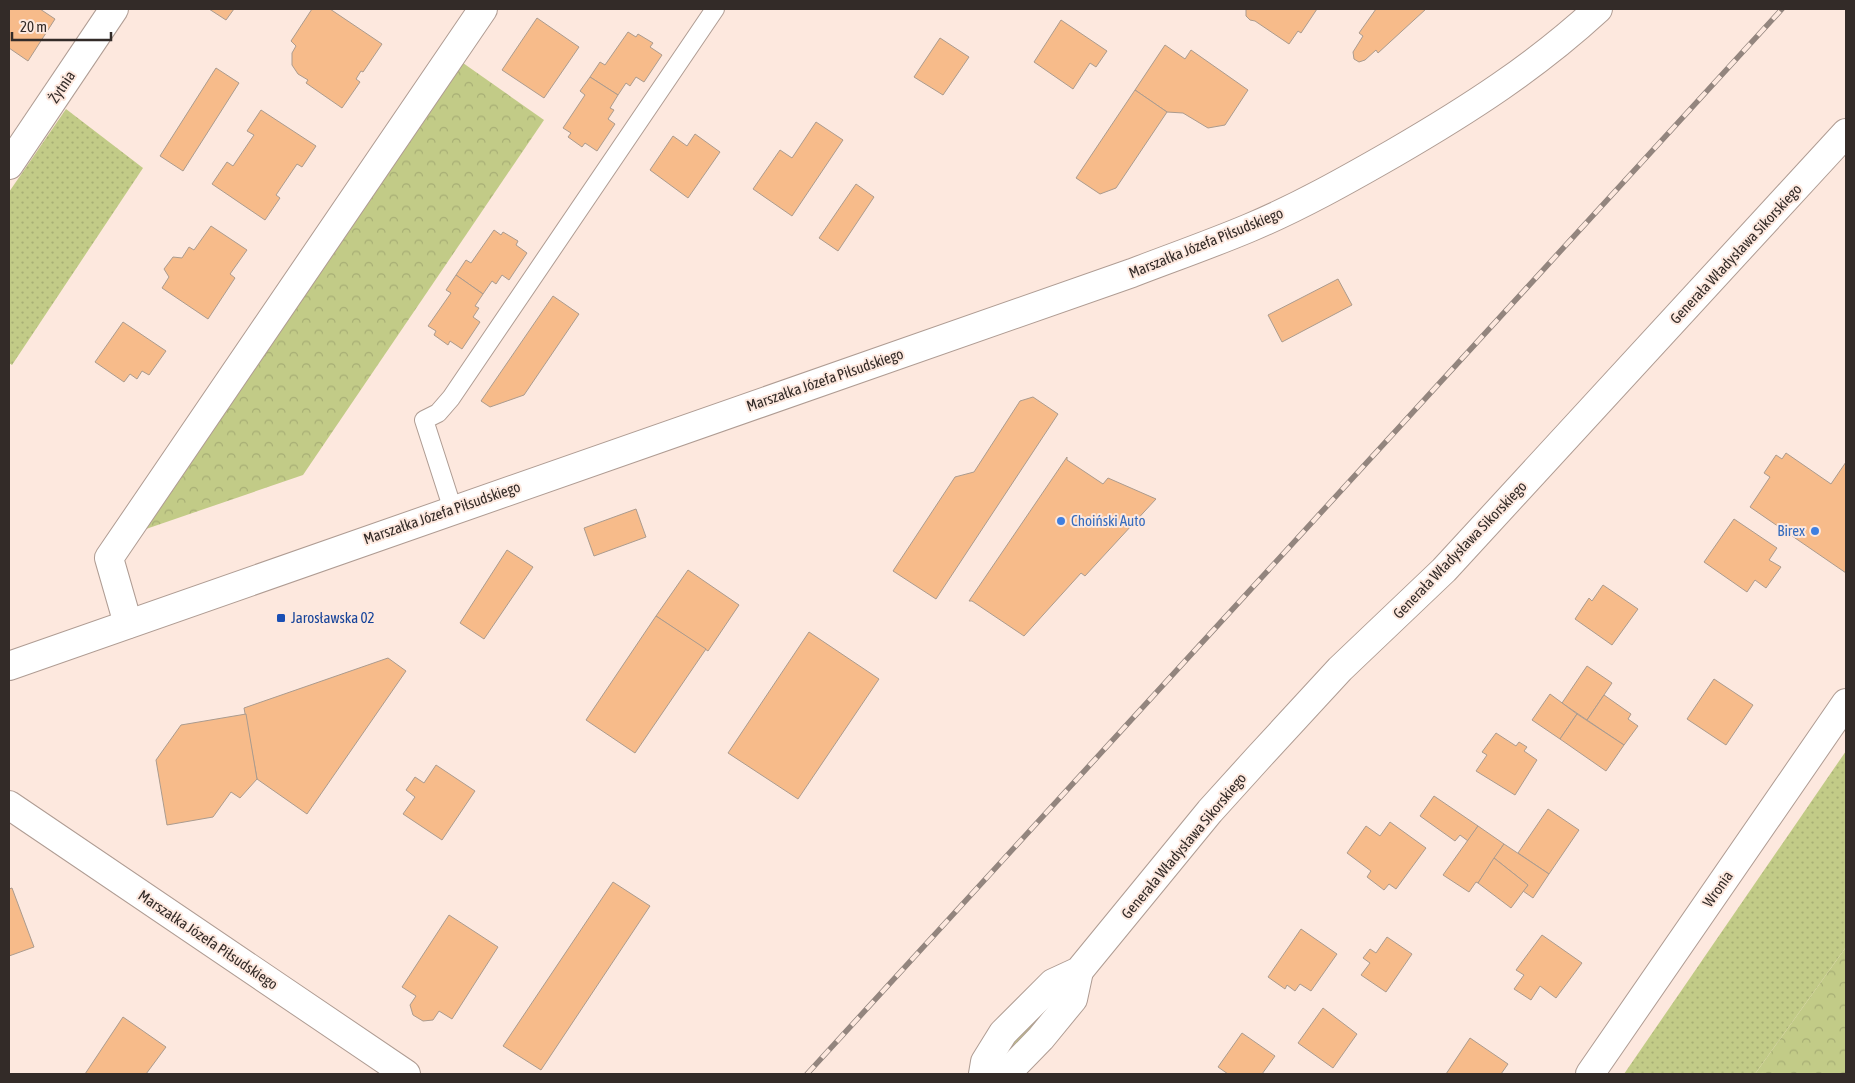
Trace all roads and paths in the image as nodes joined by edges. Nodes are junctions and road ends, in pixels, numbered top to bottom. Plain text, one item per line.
1 (114, 9) edge
2 (483, 9) edge
3 (715, 9) edge
4 (1598, 9) edge
5 (1846, 133) edge
6 (9, 165) edge
7 (453, 510) junction
8 (128, 624) junction
9 (9, 666) edge
10 (1846, 703) edge
11 (9, 805) edge
12 (1079, 971) junction
13 (406, 1074) edge
14 (983, 1074) edge
15 (1006, 1074) edge
16 (1590, 1074) edge

1 - 6 main road, Żytnia
2 - 8 main road
3 - 7 lane
4 - 7 main road, Marszałka Józefa Piłsudskiego
5 - 12 main road, Generała Władysława Sikorskiego
7 - 8 main road, Marszałka Józefa Piłsudskiego
8 - 9 main road, Marszałka Józefa Piłsudskiego
10 - 16 main road, Wronia
11 - 13 main road, Marszałka Józefa Piłsudskiego
12 - 14 main road, Generała Władysława Sikorskiego
12 - 15 main road, Generała Władysława Sikorskiego

